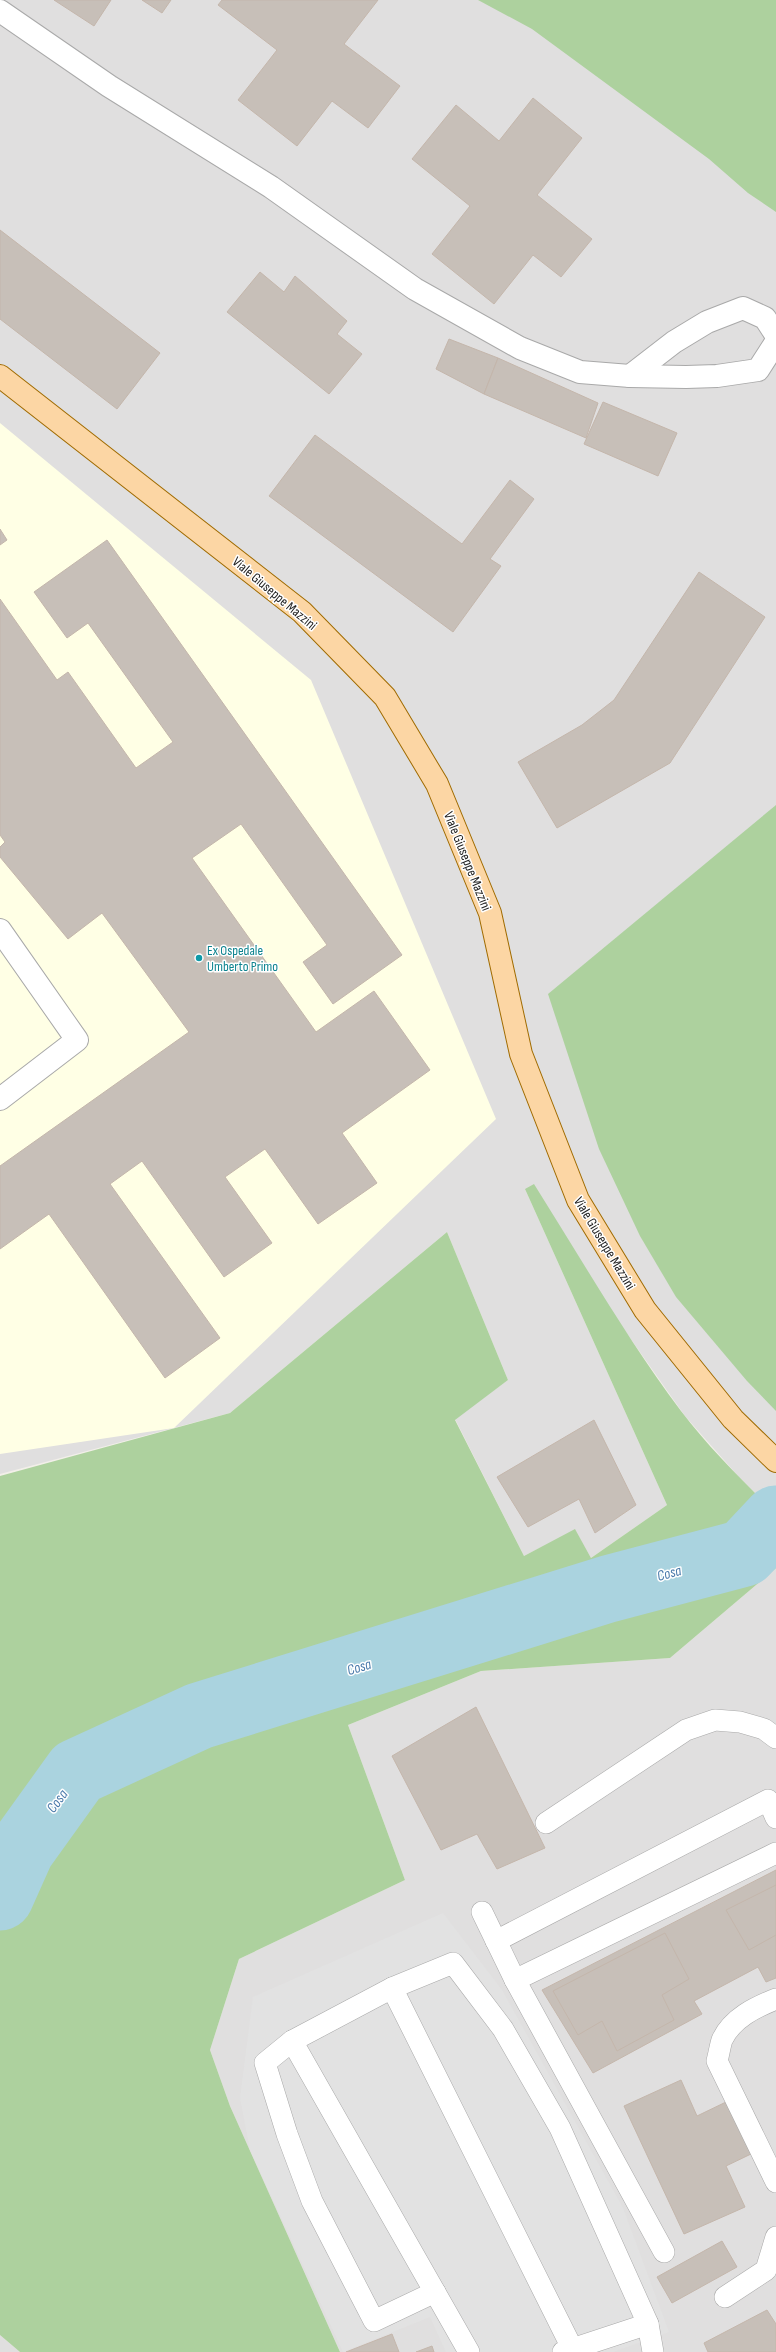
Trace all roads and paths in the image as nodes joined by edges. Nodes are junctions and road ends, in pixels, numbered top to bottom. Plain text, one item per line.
1 (0, 12) edge
2 (776, 335) edge
3 (776, 342) edge
4 (0, 376) edge
5 (630, 376) junction
6 (0, 930) edge
7 (0, 1099) edge
8 (776, 1461) edge
9 (776, 1738) edge
10 (776, 1818) edge
11 (546, 1823) dead end
12 (776, 1853) edge
13 (482, 1912) dead end
14 (496, 1941) junction
15 (515, 1980) junction
16 (392, 1988) junction
17 (776, 1999) edge
18 (292, 2041) junction
19 (776, 2182) edge
20 (776, 2237) edge
21 (664, 2252) dead end
22 (435, 2292) junction
23 (725, 2297) dead end
24 (648, 2324) junction
25 (567, 2350) edge
26 (469, 2352) edge
27 (653, 2352) edge

1 - 5 street
2 - 5 street
3 - 5 street
4 - 8 main road, Viale Giuseppe Mazzini
6 - 7 street
9 - 11 lane
10 - 14 lane
12 - 15 lane
13 - 14 lane
14 - 15 lane
15 - 21 lane
16 - 18 lane
16 - 24 lane
16 - 25 lane
17 - 19 lane
18 - 22 lane
18 - 22 lane
20 - 23 lane
22 - 26 lane
24 - 25 lane
24 - 27 lane

